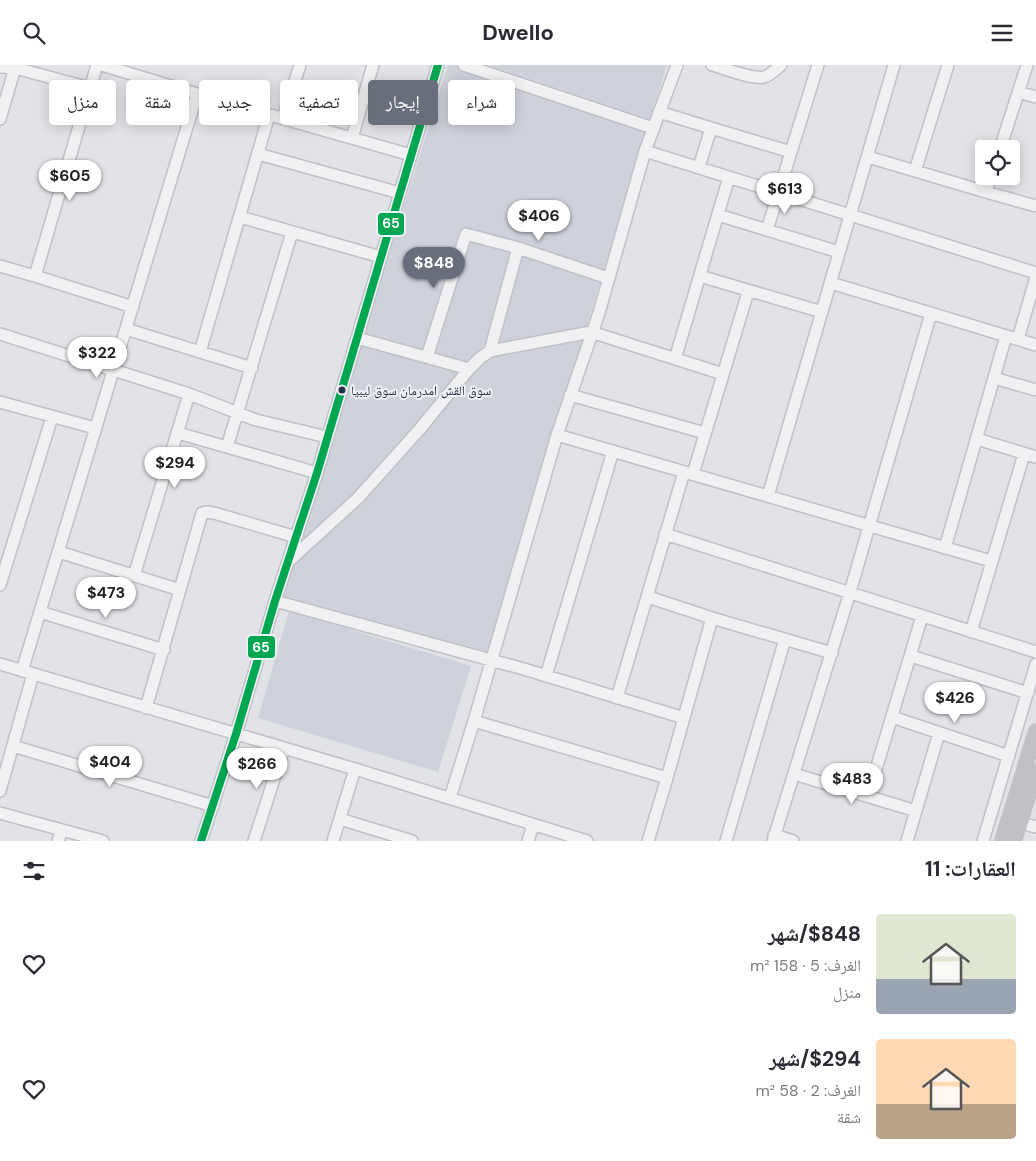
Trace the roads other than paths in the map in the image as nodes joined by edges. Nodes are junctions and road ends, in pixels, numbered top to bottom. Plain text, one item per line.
1 (97, 65) edge
2 (102, 65) edge
3 (300, 65) edge
4 (373, 65) edge
5 (438, 65) edge
6 (464, 65) edge
7 (677, 65) edge
8 (712, 65) edge
9 (781, 65) edge
10 (818, 65) edge
11 (894, 65) edge
12 (948, 65) edge
13 (1026, 65) edge
14 (0, 67) edge
15 (15, 68) junction
16 (60, 80) edge
17 (92, 80) edge
18 (295, 80) edge
19 (1018, 92) junction
20 (197, 94) joint
21 (1036, 97) edge
22 (659, 112) junction
23 (0, 119) edge
24 (79, 125) edge
25 (266, 125) edge
26 (307, 125) edge
27 (653, 128) junction
28 (711, 128) junction
29 (352, 138) junction
30 (1003, 140) edge
31 (645, 151) junction
32 (791, 152) junction
33 (258, 154) junction
34 (411, 155) junction
35 (868, 157) junction
36 (698, 167) junction
37 (915, 171) junction
38 (729, 177) junction
39 (988, 185) edge
40 (779, 192) junction
41 (986, 192) junction
42 (400, 193) junction
43 (1036, 206) edge
44 (718, 215) junction
45 (850, 215) junction
46 (240, 217) junction
47 (767, 230) junction
48 (292, 232) junction
49 (518, 248) junction
50 (840, 252) junction
51 (381, 257) junction
52 (0, 266) edge
53 (1036, 275) edge
54 (34, 276) junction
55 (700, 276) junction
56 (608, 279) junction
57 (830, 283) junction
58 (748, 292) junction
59 (133, 307) junction
60 (822, 312) junction
61 (931, 313) junction
62 (126, 329) junction
63 (591, 333) junction
64 (0, 334) edge
65 (1006, 336) junction
66 (357, 338) junction
67 (1018, 339) junction
68 (1036, 345) edge
69 (490, 351) junction
70 (200, 352) junction
71 (427, 357) junction
72 (675, 359) junction
73 (252, 368) junction
74 (469, 369) junction
75 (114, 370) junction
76 (723, 374) junction
77 (994, 378) junction
78 (1036, 390) edge
79 (189, 394) junction
80 (570, 395) junction
81 (0, 402) edge
82 (238, 414) junction
83 (52, 417) junction
84 (95, 428) junction
85 (178, 433) junction
86 (705, 433) junction
87 (557, 435) junction
88 (327, 437) junction
89 (977, 439) junction
90 (227, 447) junction
91 (613, 451) junction
92 (1024, 454) junction
93 (1036, 457) edge
94 (317, 473) junction
95 (689, 473) junction
96 (768, 496) junction
97 (870, 526) junction
98 (665, 535) junction
99 (296, 537) junction
100 (944, 548) junction
101 (58, 552) junction
102 (992, 561) junction
103 (288, 562) junction
104 (134, 576) junction
105 (0, 585) edge
106 (180, 590) junction
107 (850, 592) junction
108 (648, 597) junction
109 (275, 601) junction
110 (40, 612) junction
111 (922, 616) junction
112 (712, 618) junction
113 (971, 632) junction
114 (785, 639) junction
115 (164, 650) junction
116 (832, 653) junction
117 (1036, 653) edge
118 (911, 655) junction
119 (490, 661) junction
120 (0, 664) edge
121 (1036, 664) edge
122 (28, 673) junction
123 (546, 676) junction
124 (1028, 693) junction
125 (618, 698) junction
126 (146, 708) junction
127 (684, 717) junction
128 (892, 717) junction
129 (474, 721) junction
130 (1036, 731) edge
131 (939, 733) junction
132 (236, 734) junction
133 (13, 746) junction
134 (284, 748) junction
135 (1009, 756) junction
136 (355, 769) junction
137 (1036, 771) edge
138 (794, 774) junction
139 (667, 778) junction
140 (0, 791) edge
141 (868, 796) junction
142 (450, 798) junction
143 (213, 806) junction
144 (916, 811) junction
145 (0, 813) edge
146 (340, 819) junction
147 (533, 825) junction
148 (1028, 825) edge
149 (60, 836) edge
150 (774, 838) edge
151 (103, 841) edge
152 (201, 841) edge
153 (254, 841) edge
154 (333, 841) edge
155 (412, 841) edge
156 (528, 841) edge
157 (587, 841) edge
158 (648, 841) edge
159 (726, 841) edge
160 (793, 841) edge
161 (908, 841) edge
162 (983, 841) edge
163 (1002, 841) edge
164 (1014, 841) edge

1 - 17 street
2 - 20 street
3 - 18 street
4 - 29 street
5 - 34 street
6 - 27 street
7 - 22 street
8 - 9 street
10 - 32 street
11 - 35 street
12 - 37 street
13 - 19 street
14 - 15 street
15 - 16 street
15 - 23 street
19 - 21 street
19 - 30 street
20 - 59 street
22 - 27 street
22 - 28 street
24 - 54 street
25 - 33 street
26 - 29 street
27 - 31 street
28 - 32 street
28 - 36 street
29 - 34 street
31 - 36 street
31 - 56 street
32 - 40 street
33 - 42 street
33 - 46 street
34 - 42 street
35 - 37 street
35 - 45 street
36 - 38 street
37 - 41 street
38 - 40 street
38 - 44 street
39 - 41 street
40 - 45 street
40 - 47 street
41 - 43 street
42 - 51 street
44 - 47 street
44 - 55 street
45 - 50 street
45 - 53 street
46 - 48 street
46 - 70 street
47 - 50 street
48 - 51 street
48 - 73 street
49 - 56 street
49 - 69 street
49 - 71 street
50 - 57 street
51 - 66 street
52 - 54 street
53 - 67 street
54 - 59 street
55 - 58 street
55 - 72 street
56 - 63 street
57 - 60 street
57 - 61 street
58 - 60 street
58 - 76 street
59 - 62 street
60 - 96 street
61 - 65 street
61 - 97 street
62 - 70 street
62 - 75 street
63 - 69 street
63 - 72 street
63 - 80 street
64 - 75 street
65 - 67 street
65 - 77 street
66 - 71 street
66 - 88 street
67 - 68 street
69 - 74 street
70 - 73 street
71 - 74 street
72 - 76 street
73 - 82 street
74 - 103 street
75 - 79 street
75 - 84 street
76 - 86 street
77 - 78 street
77 - 89 street
79 - 82 street
79 - 85 street
80 - 86 street
80 - 87 street
81 - 83 street
82 - 88 street
82 - 90 street
83 - 84 street
83 - 105 street
84 - 101 street
85 - 90 street
85 - 104 street
86 - 95 street
87 - 91 street
87 - 119 street
88 - 94 street
89 - 92 street
89 - 100 street
90 - 94 street
91 - 95 street
91 - 123 street
92 - 93 street
92 - 102 street
94 - 99 street
95 - 96 street
95 - 98 street
96 - 97 street
97 - 100 street
97 - 107 street
98 - 107 street
98 - 108 street
99 - 103 street
99 - 106 street
100 - 102 street
101 - 104 street
101 - 110 street
102 - 113 street
103 - 109 street
104 - 106 street
106 - 115 street
107 - 111 street
107 - 116 street
108 - 112 street
108 - 125 street
109 - 119 street
109 - 132 street
110 - 115 street
110 - 122 street
111 - 113 street
111 - 118 street
112 - 114 street
112 - 127 street
113 - 117 street
114 - 116 street
114 - 159 street
115 - 126 street
116 - 138 street
118 - 124 street
118 - 128 street
119 - 123 street
119 - 129 street
120 - 122 street
121 - 124 street
122 - 126 street
122 - 133 street
123 - 125 street
124 - 135 street
125 - 127 street
126 - 132 street
127 - 139 street
128 - 131 street
128 - 141 street
129 - 139 street
129 - 142 street
130 - 163 main road
131 - 135 street
131 - 144 street
132 - 134 street
132 - 143 street
133 - 140 street
133 - 143 street
134 - 136 street
134 - 153 street
135 - 162 street
136 - 142 street
136 - 146 street
137 - 148 main road
138 - 141 street
138 - 150 street
139 - 158 street
141 - 144 street
142 - 147 street
143 - 152 street
144 - 161 street
145 - 149 street
146 - 154 street
146 - 155 street
147 - 156 street
147 - 157 street
148 - 164 main road
149 - 151 street
150 - 160 street

